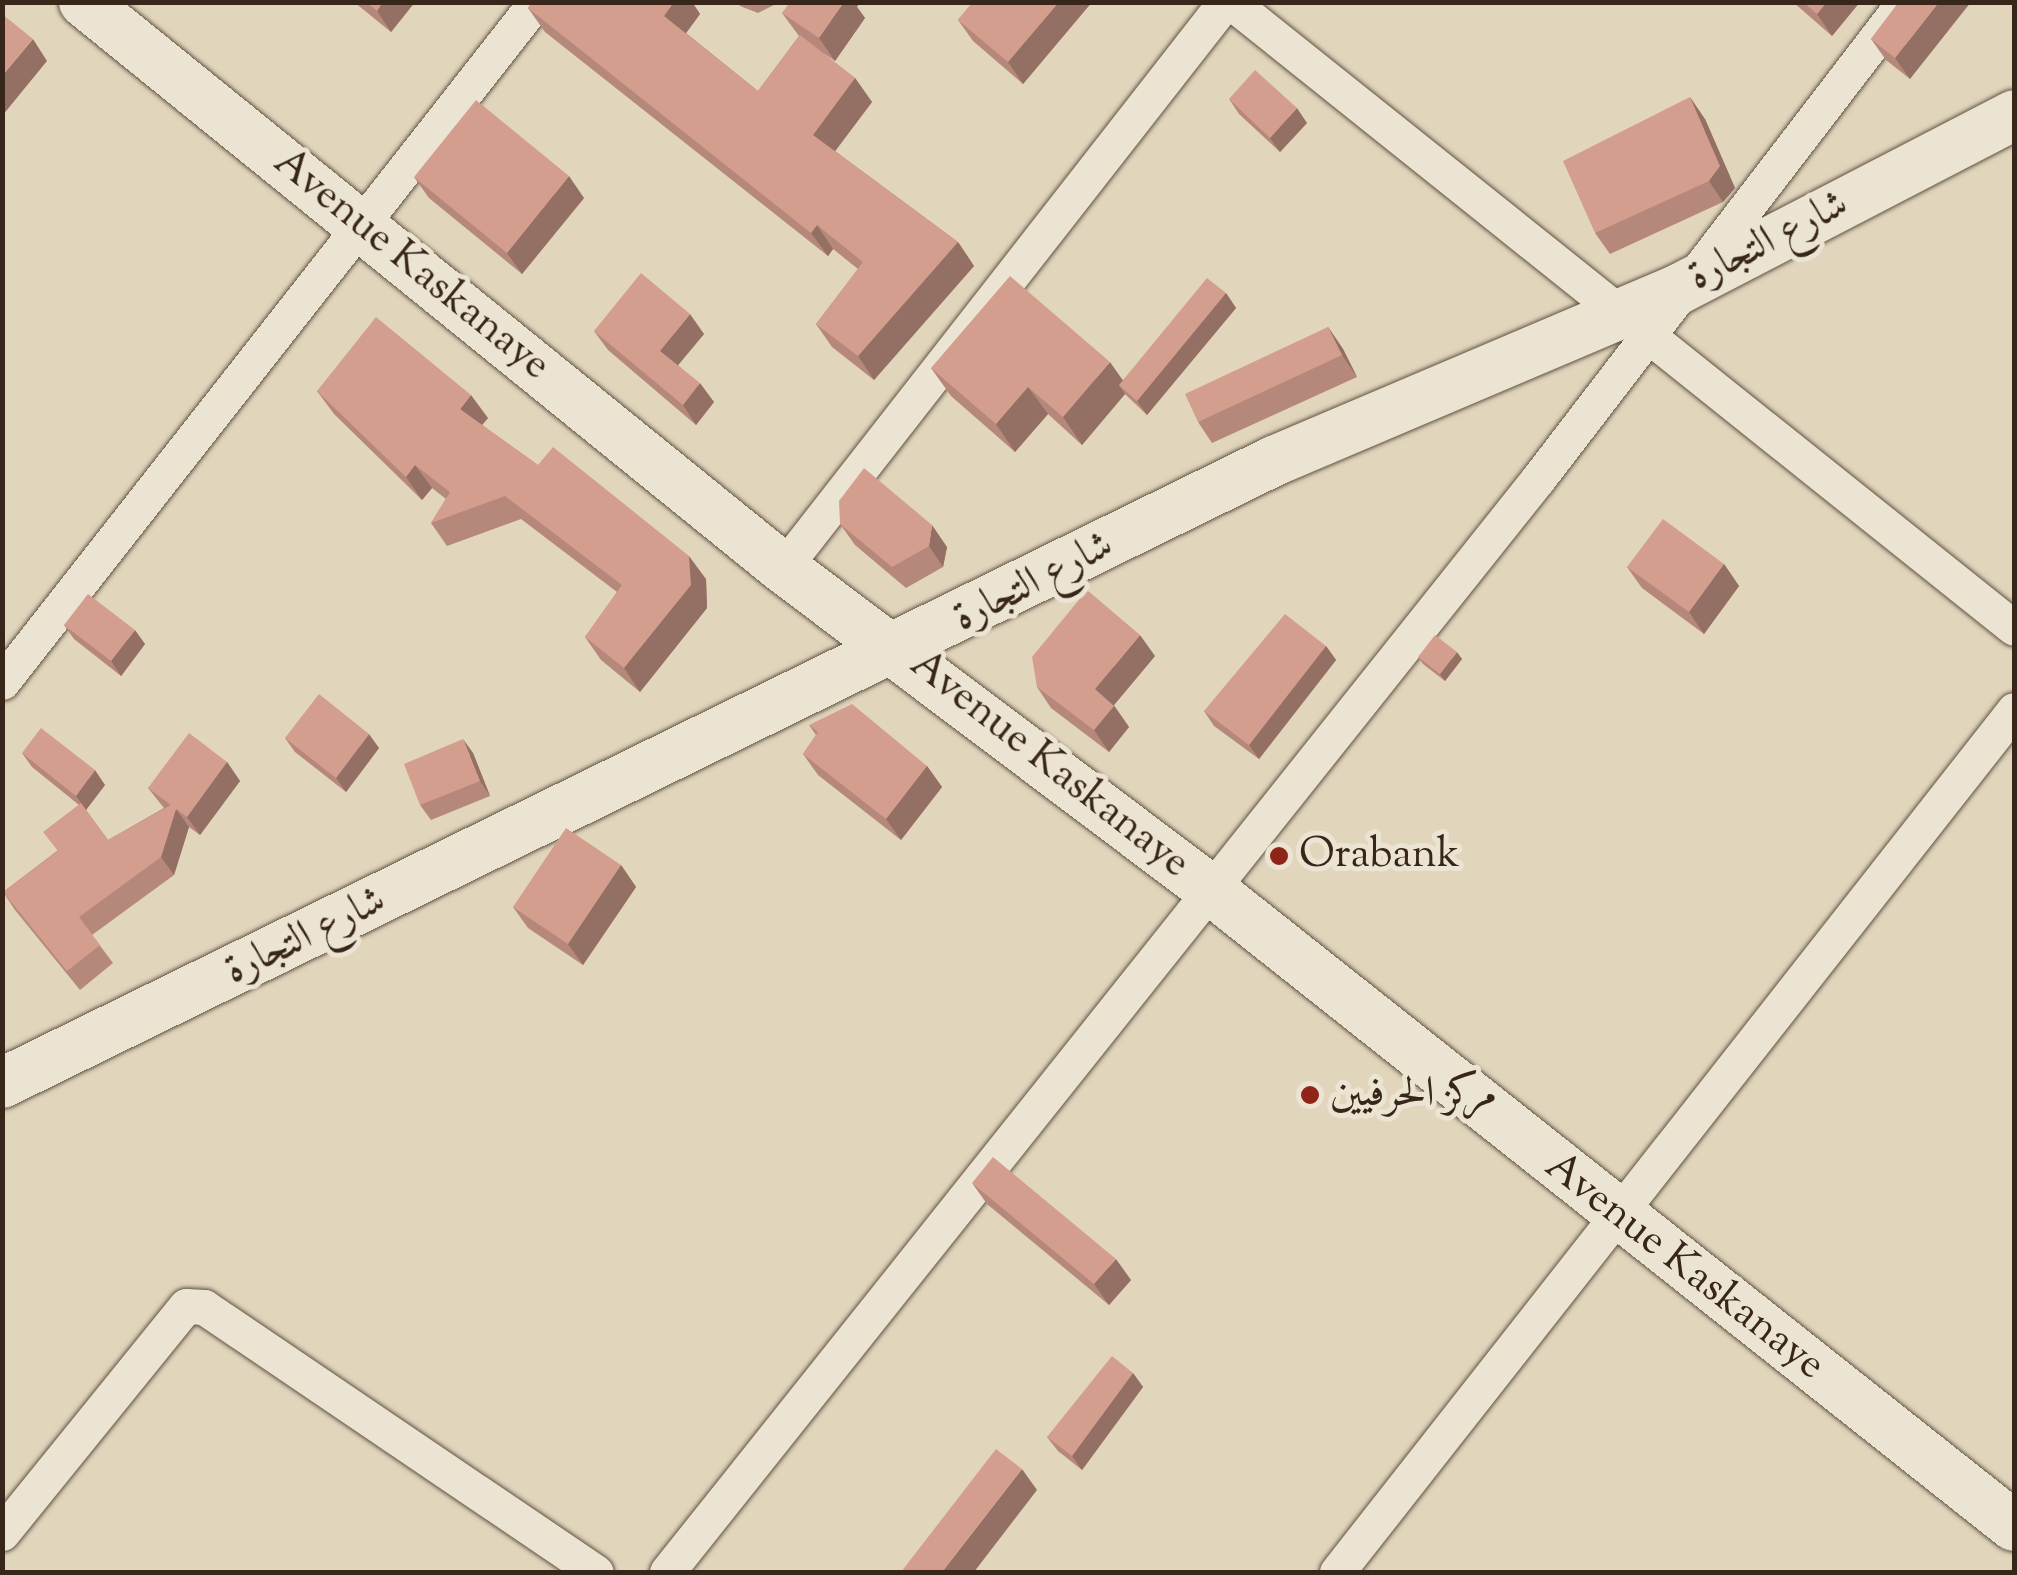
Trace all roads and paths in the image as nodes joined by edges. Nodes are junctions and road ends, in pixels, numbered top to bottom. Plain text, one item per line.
1 (84, 2) edge
2 (536, 2) edge
3 (1228, 2) edge
4 (1904, 2) edge
5 (2014, 114) edge
6 (361, 223) junction
7 (1678, 290) junction
8 (1632, 326) junction
9 (784, 568) junction
10 (2014, 628) edge
11 (901, 650) junction
12 (2, 682) edge
13 (2014, 710) edge
14 (1211, 890) junction
15 (2, 1083) edge
16 (1620, 1218) junction
17 (2014, 1526) edge
18 (2, 1533) edge
19 (596, 1572) edge
20 (667, 1572) edge
21 (1337, 1572) edge

1 - 6 street, Avenue Kaskanaye
2 - 6 street
3 - 8 street
3 - 9 street
4 - 7 street
5 - 7 street, شارع التجارة
6 - 9 street, Avenue Kaskanaye
6 - 12 street
7 - 8 street, شارع التجارة
8 - 10 street
8 - 11 street, شارع التجارة
8 - 14 street
9 - 11 street, Avenue Kaskanaye
11 - 14 street, Avenue Kaskanaye
11 - 15 street, شارع التجارة
13 - 16 street
14 - 16 street, Avenue Kaskanaye
14 - 20 street
16 - 17 street, Avenue Kaskanaye
16 - 21 street
18 - 19 street

